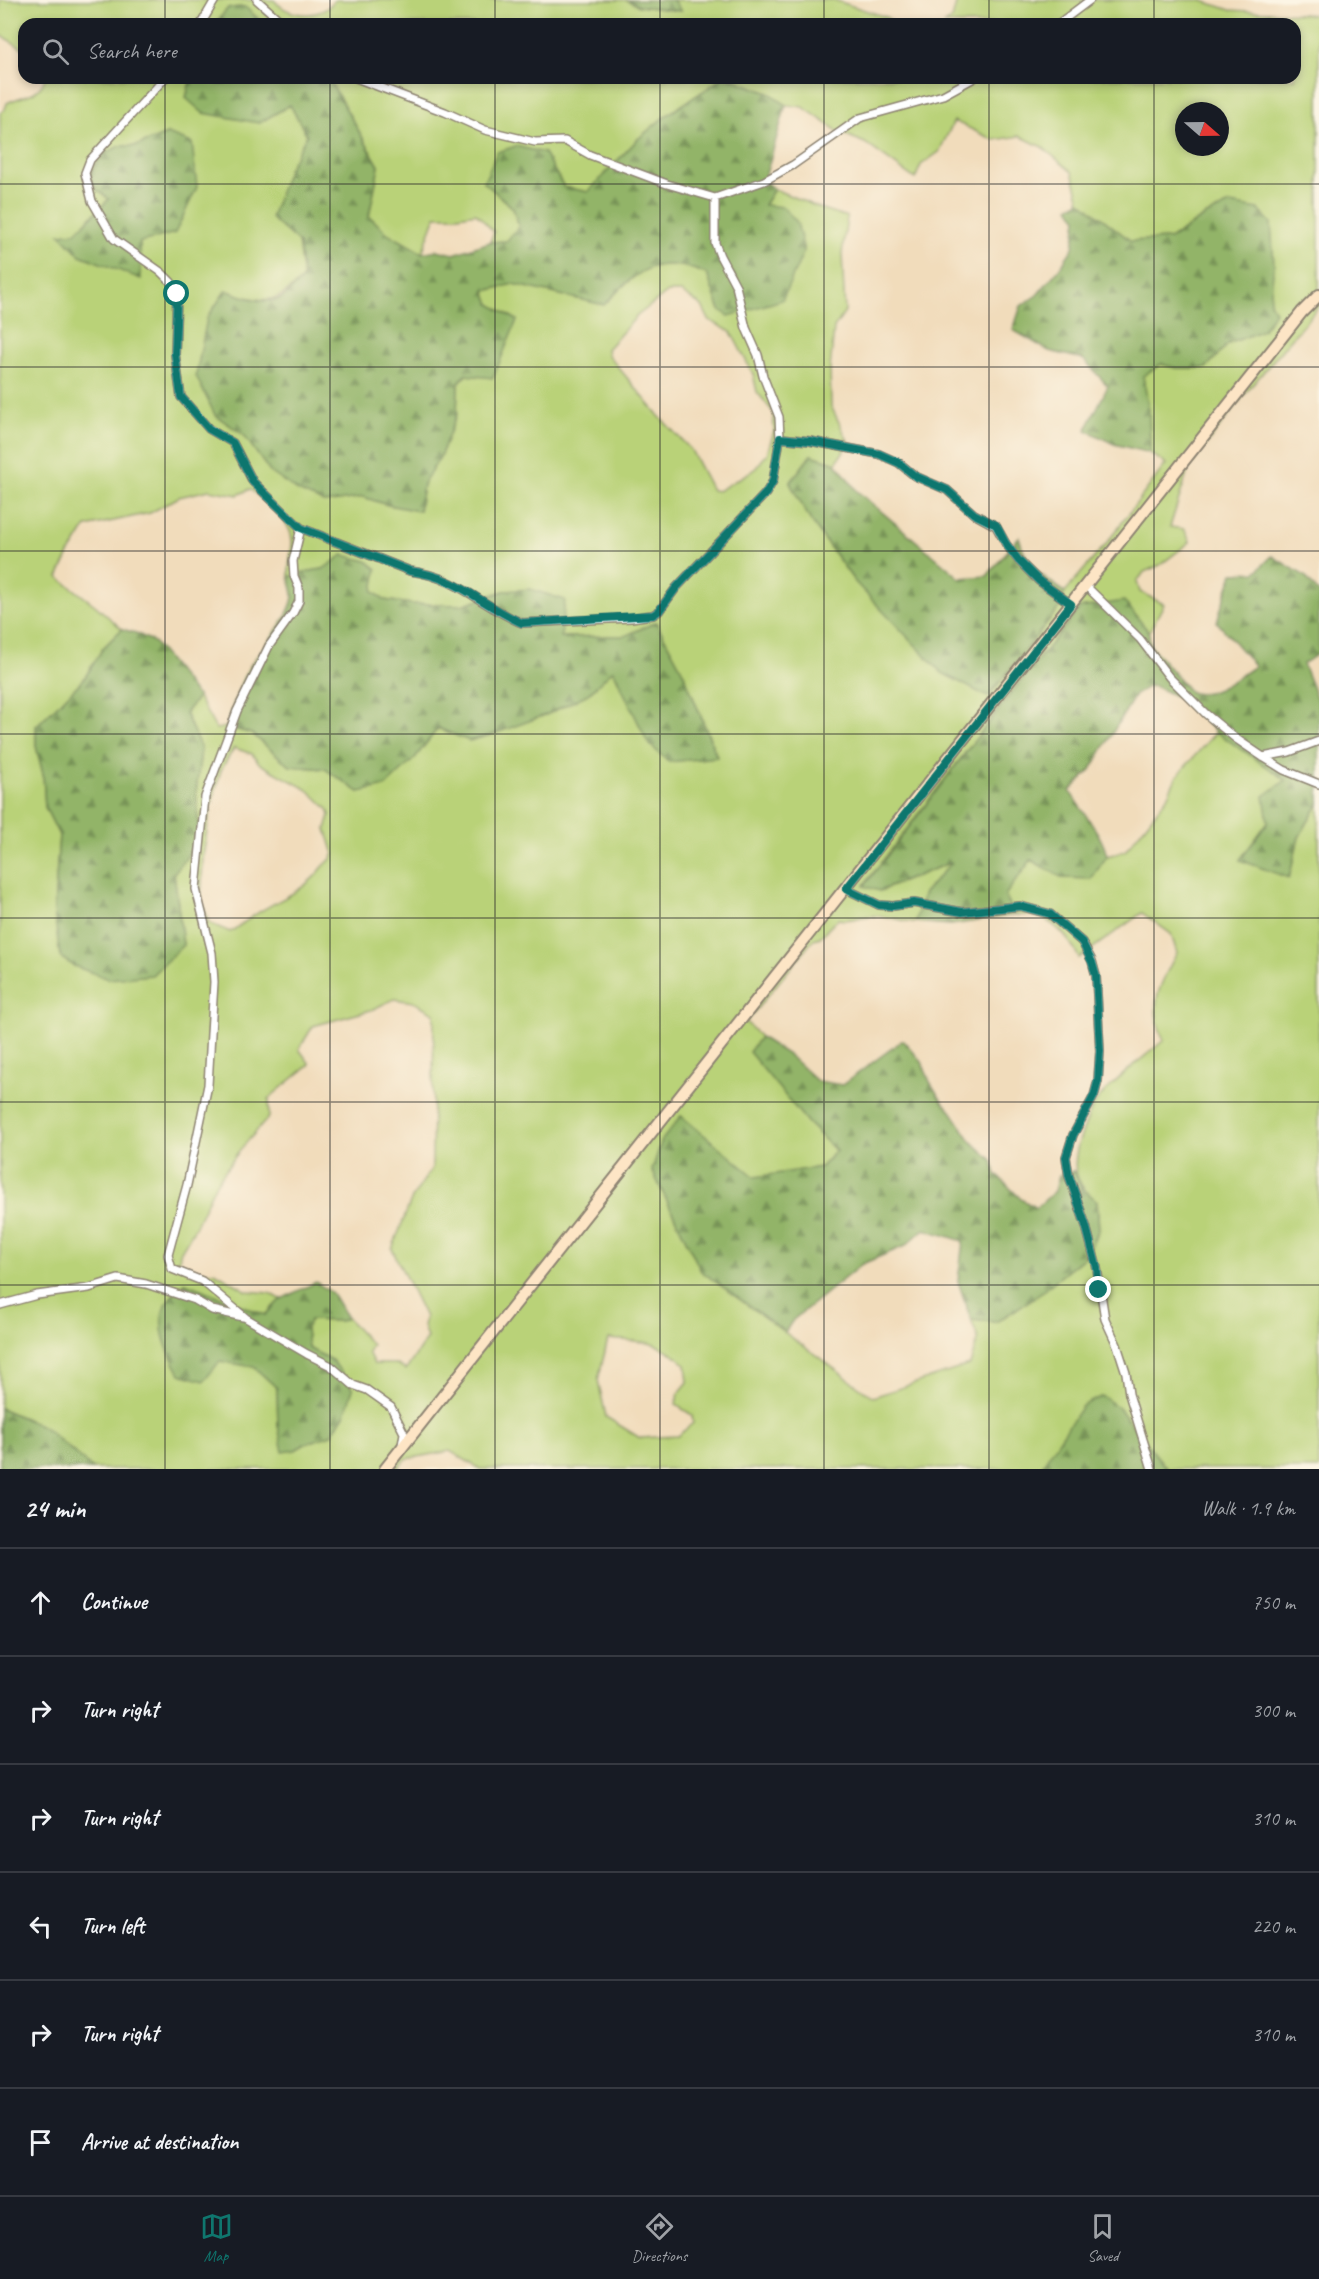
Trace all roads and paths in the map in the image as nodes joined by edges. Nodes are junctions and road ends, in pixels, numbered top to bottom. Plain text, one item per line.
1 (215, 0) edge
2 (257, 0) edge
3 (1090, 0) edge
4 (204, 18) edge
5 (277, 18) edge
6 (1066, 18) edge
7 (160, 84) edge
8 (372, 84) edge
9 (963, 84) edge
10 (715, 198) junction
11 (1319, 295) edge
12 (780, 438) junction
13 (301, 528) junction
14 (1085, 585) junction
15 (1071, 604) junction
16 (1319, 741) edge
17 (1263, 757) junction
18 (1319, 784) edge
19 (846, 889) junction
20 (0, 1305) edge
21 (246, 1318) junction
22 (402, 1448) junction
23 (385, 1469) edge
24 (1152, 1469) edge

1 - 4 street
2 - 5 street
3 - 6 street
7 - 13 street
8 - 10 street
9 - 10 street
10 - 12 street
11 - 14 street
12 - 13 street
12 - 15 street
13 - 21 street
14 - 15 street
14 - 17 street
15 - 19 street
16 - 17 street
17 - 18 street
19 - 22 street
19 - 24 street
20 - 21 street
21 - 22 street
22 - 23 street

